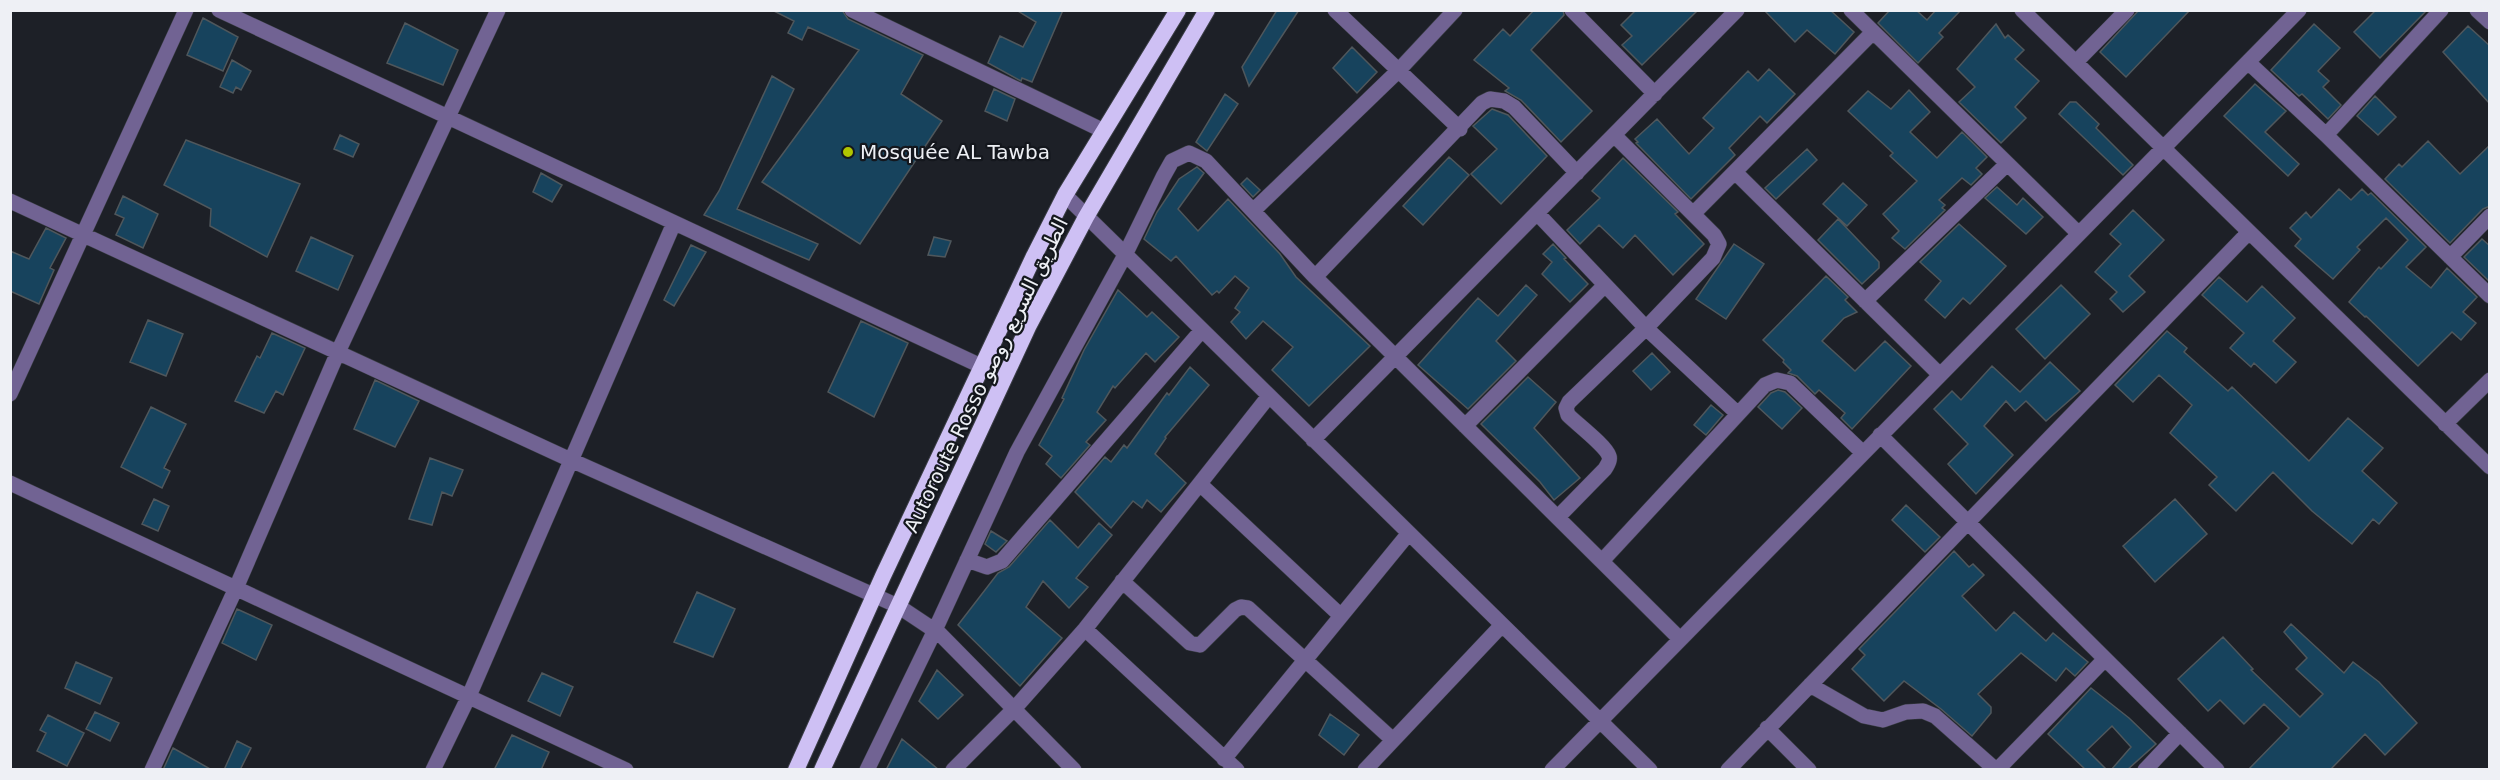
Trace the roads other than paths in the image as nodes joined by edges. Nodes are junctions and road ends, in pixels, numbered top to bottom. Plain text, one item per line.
1 (186, 10) edge
2 (219, 10) edge
3 (498, 10) edge
4 (852, 10) edge
5 (1178, 10) edge
6 (1207, 10) edge
7 (1335, 10) edge
8 (1455, 10) edge
9 (1737, 10) edge
10 (1851, 10) edge
11 (2022, 10) edge
12 (2127, 10) edge
13 (2299, 10) edge
14 (2441, 10) edge
15 (2478, 10) edge
16 (1574, 11) edge
17 (2490, 22) edge
18 (1873, 32) junction
19 (2076, 62) junction
20 (2249, 63) junction
21 (1399, 70) junction
22 (1655, 94) junction
23 (448, 118) junction
24 (1460, 129) junction
25 (1104, 131) junction
26 (1614, 135) junction
27 (2326, 135) junction
28 (2163, 149) junction
29 (2007, 164) junction
30 (1735, 172) junction
31 (1577, 173) junction
32 (1065, 195) junction
33 (10, 201) edge
34 (1253, 211) junction
35 (1537, 213) junction
36 (1693, 214) junction
37 (2490, 216) edge
38 (1086, 217) junction
39 (674, 223) junction
40 (2249, 232) junction
41 (2078, 233) junction
42 (84, 237) junction
43 (1125, 255) junction
44 (2450, 257) junction
45 (1315, 277) junction
46 (1605, 285) junction
47 (2490, 296) edge
48 (1865, 301) junction
49 (1646, 328) junction
50 (1202, 330) junction
51 (338, 352) junction
52 (1395, 356) junction
53 (981, 366) junction
54 (1940, 374) junction
55 (2490, 380) edge
56 (10, 394) edge
57 (1269, 396) junction
58 (1738, 414) junction
59 (2445, 424) junction
60 (1466, 426) junction
61 (1880, 435) junction
62 (1313, 440) junction
63 (1863, 453) junction
64 (573, 461) junction
65 (2490, 467) edge
66 (10, 483) edge
67 (1200, 484) junction
68 (1558, 517) junction
69 (1968, 522) junction
70 (1409, 533) junction
71 (967, 560) junction
72 (1602, 561) junction
73 (1122, 581) junction
74 (236, 588) junction
75 (874, 595) junction
76 (898, 606) junction
77 (1341, 616) junction
78 (1502, 625) junction
79 (1085, 629) junction
80 (935, 630) junction
81 (1680, 639) junction
82 (1306, 659) junction
83 (2105, 659) junction
84 (1810, 685) junction
85 (469, 696) junction
86 (1014, 709) junction
87 (1600, 720) junction
88 (1767, 729) junction
89 (2180, 733) junction
90 (1393, 740) junction
91 (1224, 759) junction
92 (152, 770) edge
93 (433, 770) edge
94 (626, 770) edge
95 (796, 770) edge
96 (822, 770) edge
97 (867, 770) edge
98 (953, 770) edge
99 (1074, 770) edge
100 (1237, 770) edge
101 (1365, 770) edge
102 (1552, 770) edge
103 (1650, 770) edge
104 (1728, 770) edge
105 (1809, 770) edge
106 (1996, 770) edge
107 (2145, 770) edge
108 (2217, 770) edge

1 - 42 street
2 - 23 street
3 - 23 street
4 - 25 street
5 - 25 highway, Autoroute Rosso الطريق السريع روصو
6 - 38 highway, Autoroute Rosso الطريق السريع روصو
7 - 21 street
8 - 21 street
9 - 22 street
10 - 18 street
11 - 19 street
12 - 19 street
13 - 20 street
14 - 27 street
15 - 17 street
16 - 22 street
18 - 29 street
18 - 30 street
19 - 28 street
20 - 27 street
20 - 28 street
21 - 24 street
21 - 34 street
22 - 26 street
23 - 39 street
23 - 51 street
24 - 31 street
24 - 45 street
25 - 32 highway, Autoroute Rosso الطريق السريع روصو
26 - 31 street
26 - 36 street
27 - 44 street
28 - 40 street
28 - 41 street
29 - 41 street
29 - 48 street
30 - 36 street
30 - 48 street
31 - 35 street
32 - 38 street
32 - 53 highway, Autoroute Rosso الطريق السريع روصو
33 - 42 street
34 - 43 street
34 - 45 street
35 - 46 street
35 - 52 street
36 - 49 street
37 - 44 street
38 - 43 street
38 - 76 highway, Autoroute Rosso الطريق السريع روصو
39 - 53 street
39 - 64 street
40 - 59 street
40 - 69 street
41 - 54 street
42 - 51 street
42 - 56 street
43 - 50 street
43 - 71 street
44 - 47 street
45 - 52 street
46 - 49 street
46 - 60 street
48 - 54 street
49 - 58 street
49 - 68 street
50 - 57 street
50 - 71 street
51 - 64 street
51 - 74 street
52 - 60 street
52 - 62 street
53 - 75 highway, Autoroute Rosso الطريق السريع روصو
54 - 61 street
55 - 59 street
57 - 62 street
57 - 67 street
58 - 63 street
58 - 72 street
59 - 65 street
60 - 68 street
61 - 63 street
61 - 69 street
62 - 70 street
63 - 81 street
64 - 75 street
64 - 85 street
66 - 74 street
67 - 73 street
67 - 77 street
68 - 72 street
69 - 83 street
69 - 84 street
70 - 77 street
70 - 78 street
71 - 80 street
72 - 81 street
73 - 79 street
73 - 82 street
74 - 85 street
74 - 92 street
75 - 76 street
75 - 95 highway, Autoroute Rosso الطريق السريع روصو
76 - 80 street
76 - 96 highway, Autoroute Rosso الطريق السريع روصو
77 - 82 street
78 - 87 street
78 - 90 street
79 - 86 street
79 - 91 street
80 - 86 street
80 - 97 street
81 - 87 street
82 - 90 street
82 - 91 street
83 - 89 street
83 - 106 street
84 - 88 street
84 - 106 street
85 - 93 street
85 - 94 street
86 - 98 street
86 - 99 street
87 - 102 street
87 - 103 street
88 - 104 street
88 - 105 street
89 - 107 street
89 - 108 street
90 - 101 street
91 - 100 street

